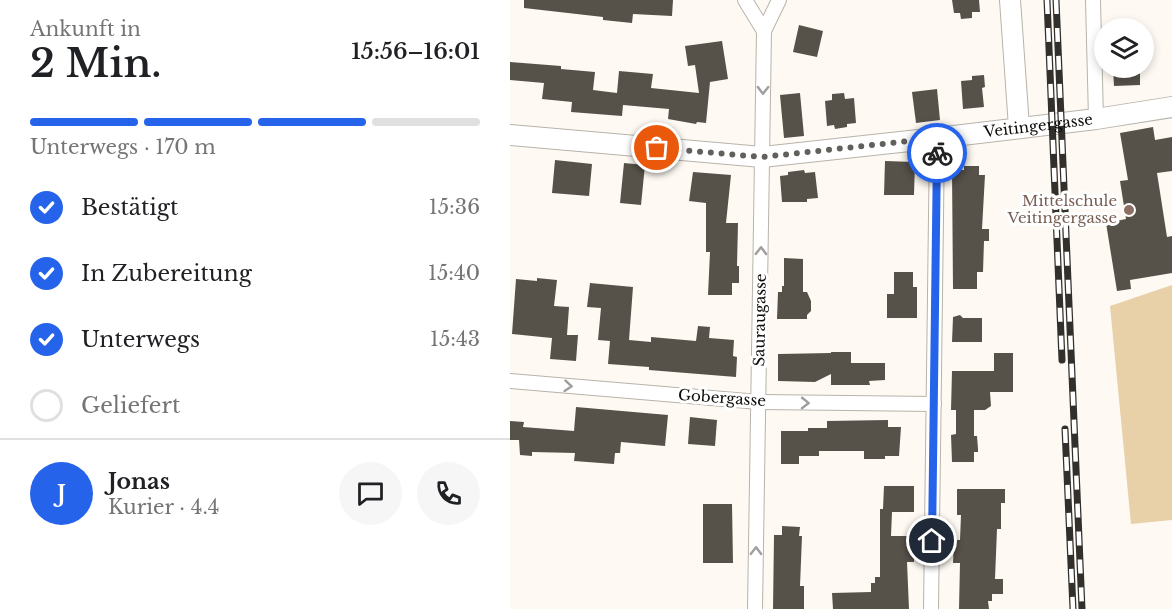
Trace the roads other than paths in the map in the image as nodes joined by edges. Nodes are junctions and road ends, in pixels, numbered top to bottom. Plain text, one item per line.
1 (745, 0) edge
2 (779, 0) edge
3 (1010, 0) edge
4 (1093, 0) edge
5 (764, 31) junction
6 (1172, 107) edge
7 (1096, 118) junction
8 (1019, 127) junction
9 (510, 135) edge
10 (937, 138) junction
11 (762, 157) junction
12 (510, 381) edge
13 (759, 402) junction
14 (934, 404) junction
15 (755, 609) edge
16 (932, 609) edge

1 - 5 street
2 - 5 street, Sauraugasse
3 - 8 street
4 - 7 street
5 -> 11 street, Sauraugasse
6 - 7 street, Veitingergasse
7 - 8 street, Veitingergasse
8 - 10 street, Veitingergasse
9 - 11 street, Veitingergasse
10 - 11 street, Veitingergasse
10 - 14 street
13 -> 11 street, Sauraugasse
12 -> 13 street, Gobergasse
13 -> 14 street, Gobergasse
15 -> 13 street, Sauraugasse
14 - 16 street

